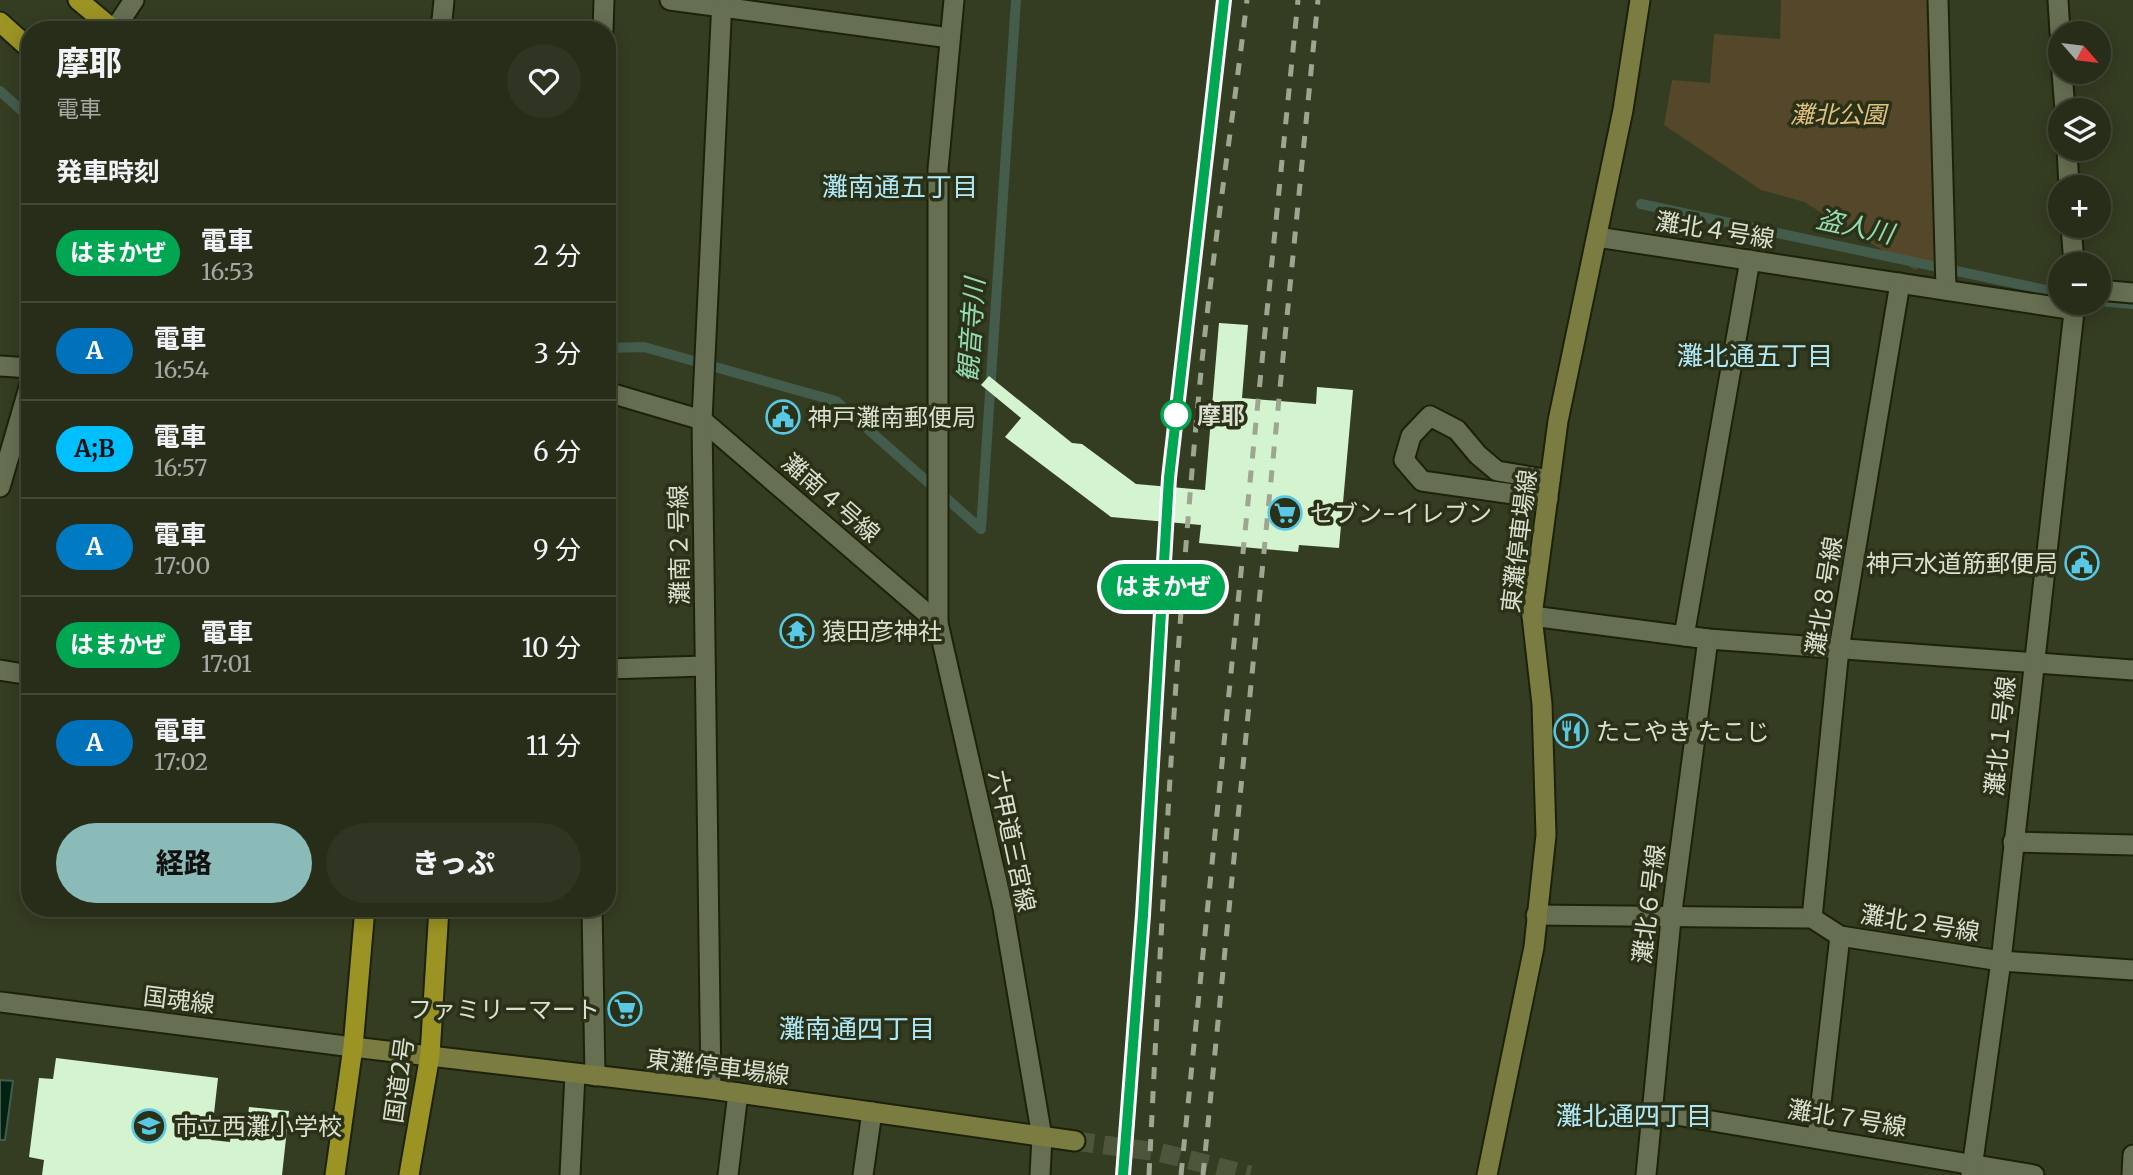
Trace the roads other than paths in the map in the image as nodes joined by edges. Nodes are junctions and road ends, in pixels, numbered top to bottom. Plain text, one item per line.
1 (78, 0) edge
2 (134, 0) edge
3 (444, 0) edge
4 (604, 0) edge
5 (670, 0) edge
6 (954, 0) edge
7 (1640, 0) edge
8 (1938, 0) edge
9 (2058, 0) edge
10 (722, 4) edge
11 (103, 21) edge
12 (120, 21) edge
13 (442, 21) edge
14 (603, 21) edge
15 (2059, 21) edge
16 (0, 22) edge
17 (950, 38) junction
18 (21, 41) edge
19 (1597, 237) junction
20 (1750, 260) junction
21 (1900, 284) junction
22 (1946, 289) junction
23 (2111, 291) edge
24 (2133, 293) edge
25 (2048, 303) edge
26 (2074, 315) edge
27 (0, 366) edge
28 (21, 367) edge
29 (616, 395) edge
30 (21, 415) edge
31 (702, 420) junction
32 (0, 487) edge
33 (1549, 489) junction
34 (1532, 616) junction
35 (938, 623) junction
36 (1684, 636) junction
37 (1708, 639) junction
38 (1839, 649) junction
39 (2032, 664) junction
40 (705, 666) junction
41 (616, 669) edge
42 (0, 670) edge
43 (2133, 670) edge
44 (21, 673) edge
45 (2013, 842) junction
46 (2133, 845) edge
47 (1536, 915) junction
48 (364, 917) edge
49 (438, 917) edge
50 (592, 917) edge
51 (1812, 918) junction
52 (1671, 919) junction
53 (1840, 936) junction
54 (2001, 961) junction
55 (2133, 970) edge
56 (0, 1002) edge
57 (353, 1047) junction
58 (430, 1055) junction
59 (585, 1075) junction
60 (711, 1089) junction
61 (738, 1093) junction
62 (1652, 1111) junction
63 (872, 1112) junction
64 (1042, 1137) junction
65 (1816, 1138) junction
66 (1075, 1141) tunnel mouth
67 (2133, 1155) edge
68 (1972, 1170) edge
69 (335, 1175) edge
70 (409, 1175) edge
71 (570, 1175) edge
72 (728, 1175) edge
73 (863, 1175) edge
74 (1040, 1175) edge
75 (1487, 1175) edge
76 (1646, 1175) edge
77 (2034, 1175) edge
78 (2132, 1175) edge

1 - 11 highway
2 - 12 street
3 - 13 street
4 - 14 street
5 - 10 street
6 - 17 street
7 - 19 main road, 東灘停車場線
8 - 22 street
9 - 15 street
10 - 17 street
10 - 31 street, 灘南２号線
16 - 18 highway
17 - 35 street, 六甲道三宮線
19 - 20 street, 灘北４号線
19 - 33 main road, 東灘停車場線
20 - 21 street, 灘北４号線
20 - 36 street
21 - 22 street, 灘北４号線
21 - 38 street, 灘北８号線
22 - 25 street, 灘北４号線
23 - 24 street
26 - 39 street, 灘北１号線
27 - 28 street
29 - 31 street, 灘南４号線
30 - 32 street
31 - 35 street, 灘南４号線
31 - 40 street, 灘南２号線
33 - 33 street
33 - 34 main road, 東灘停車場線
34 - 36 street
34 - 47 main road, 東灘停車場線
35 - 64 street, 六甲道三宮線
36 - 37 street
37 - 38 street
37 - 52 street, 灘北６号線
38 - 39 street
38 - 51 street, 灘北８号線
39 - 43 street
39 - 45 street, 灘北１号線
40 - 41 street
40 - 60 street, 灘南２号線
42 - 44 street
45 - 46 street
45 - 54 street, 灘北１号線
47 - 52 street
47 - 75 main road, 東灘停車場線
48 - 57 highway, 国道2号
49 - 58 highway, 国道2号
50 - 59 street
51 - 52 street
51 - 53 street, 灘北２号線
52 - 62 street, 灘北６号線
53 - 54 street, 灘北２号線
53 - 65 street
54 - 55 street, 灘北２号線
54 - 68 street, 灘北１号線
56 - 57 street, 国魂線
57 - 58 main road, 東灘停車場線
57 - 69 highway, 国道2号
58 - 59 main road, 東灘停車場線
58 - 70 highway, 国道2号
59 - 60 main road, 東灘停車場線
59 - 71 street
60 - 61 main road, 東灘停車場線
61 - 63 main road, 東灘停車場線
61 - 72 street
62 - 65 street, 灘北７号線
62 - 76 street, 灘北６号線
63 - 64 main road, 東灘停車場線
63 - 73 street
64 - 66 main road, 東灘停車場線
64 - 74 street, 六甲道三宮線
65 - 68 street, 灘北７号線
67 - 78 street
68 - 77 street, 灘北７号線

